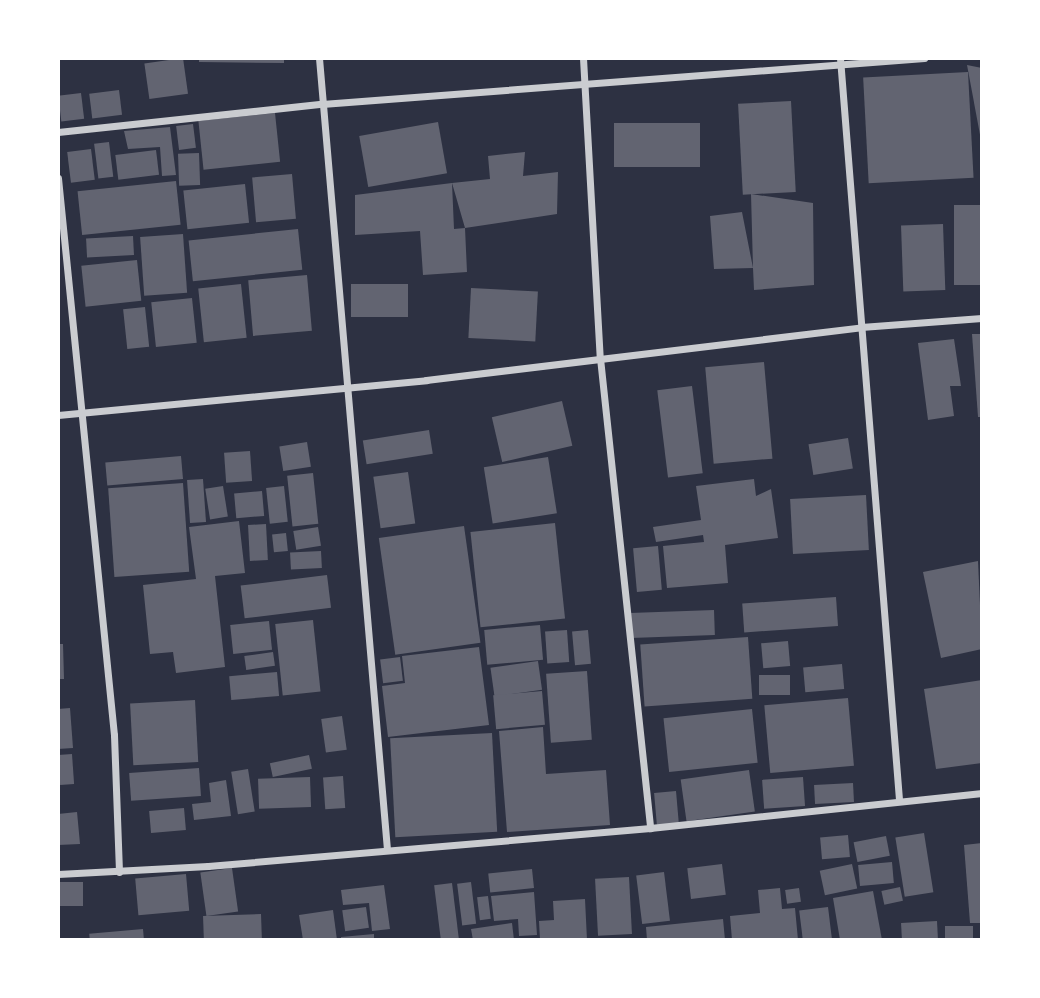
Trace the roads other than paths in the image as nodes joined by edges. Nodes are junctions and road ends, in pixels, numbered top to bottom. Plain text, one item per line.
1 (319, 58) edge
2 (583, 58) edge
3 (924, 58) edge
4 (840, 61) edge
5 (584, 82) junction
6 (321, 104) junction
7 (58, 132) edge
8 (58, 178) edge
9 (982, 318) edge
10 (861, 327) junction
11 (600, 358) junction
12 (349, 386) junction
13 (81, 414) junction
14 (58, 415) edge
15 (982, 793) edge
16 (899, 799) junction
17 (650, 828) junction
18 (387, 849) junction
19 (119, 872) junction
20 (58, 874) edge

1 - 6 street
2 - 5 street
3 - 4 street
4 - 5 street
4 - 10 street
5 - 6 street
5 - 11 street
6 - 7 street
6 - 12 street
8 - 13 street
9 - 10 street
10 - 11 street
10 - 16 street
11 - 12 street
11 - 17 street
12 - 13 street
12 - 18 street
13 - 14 street
13 - 19 street
15 - 16 street
16 - 17 street
17 - 18 street
18 - 19 street
19 - 20 street

